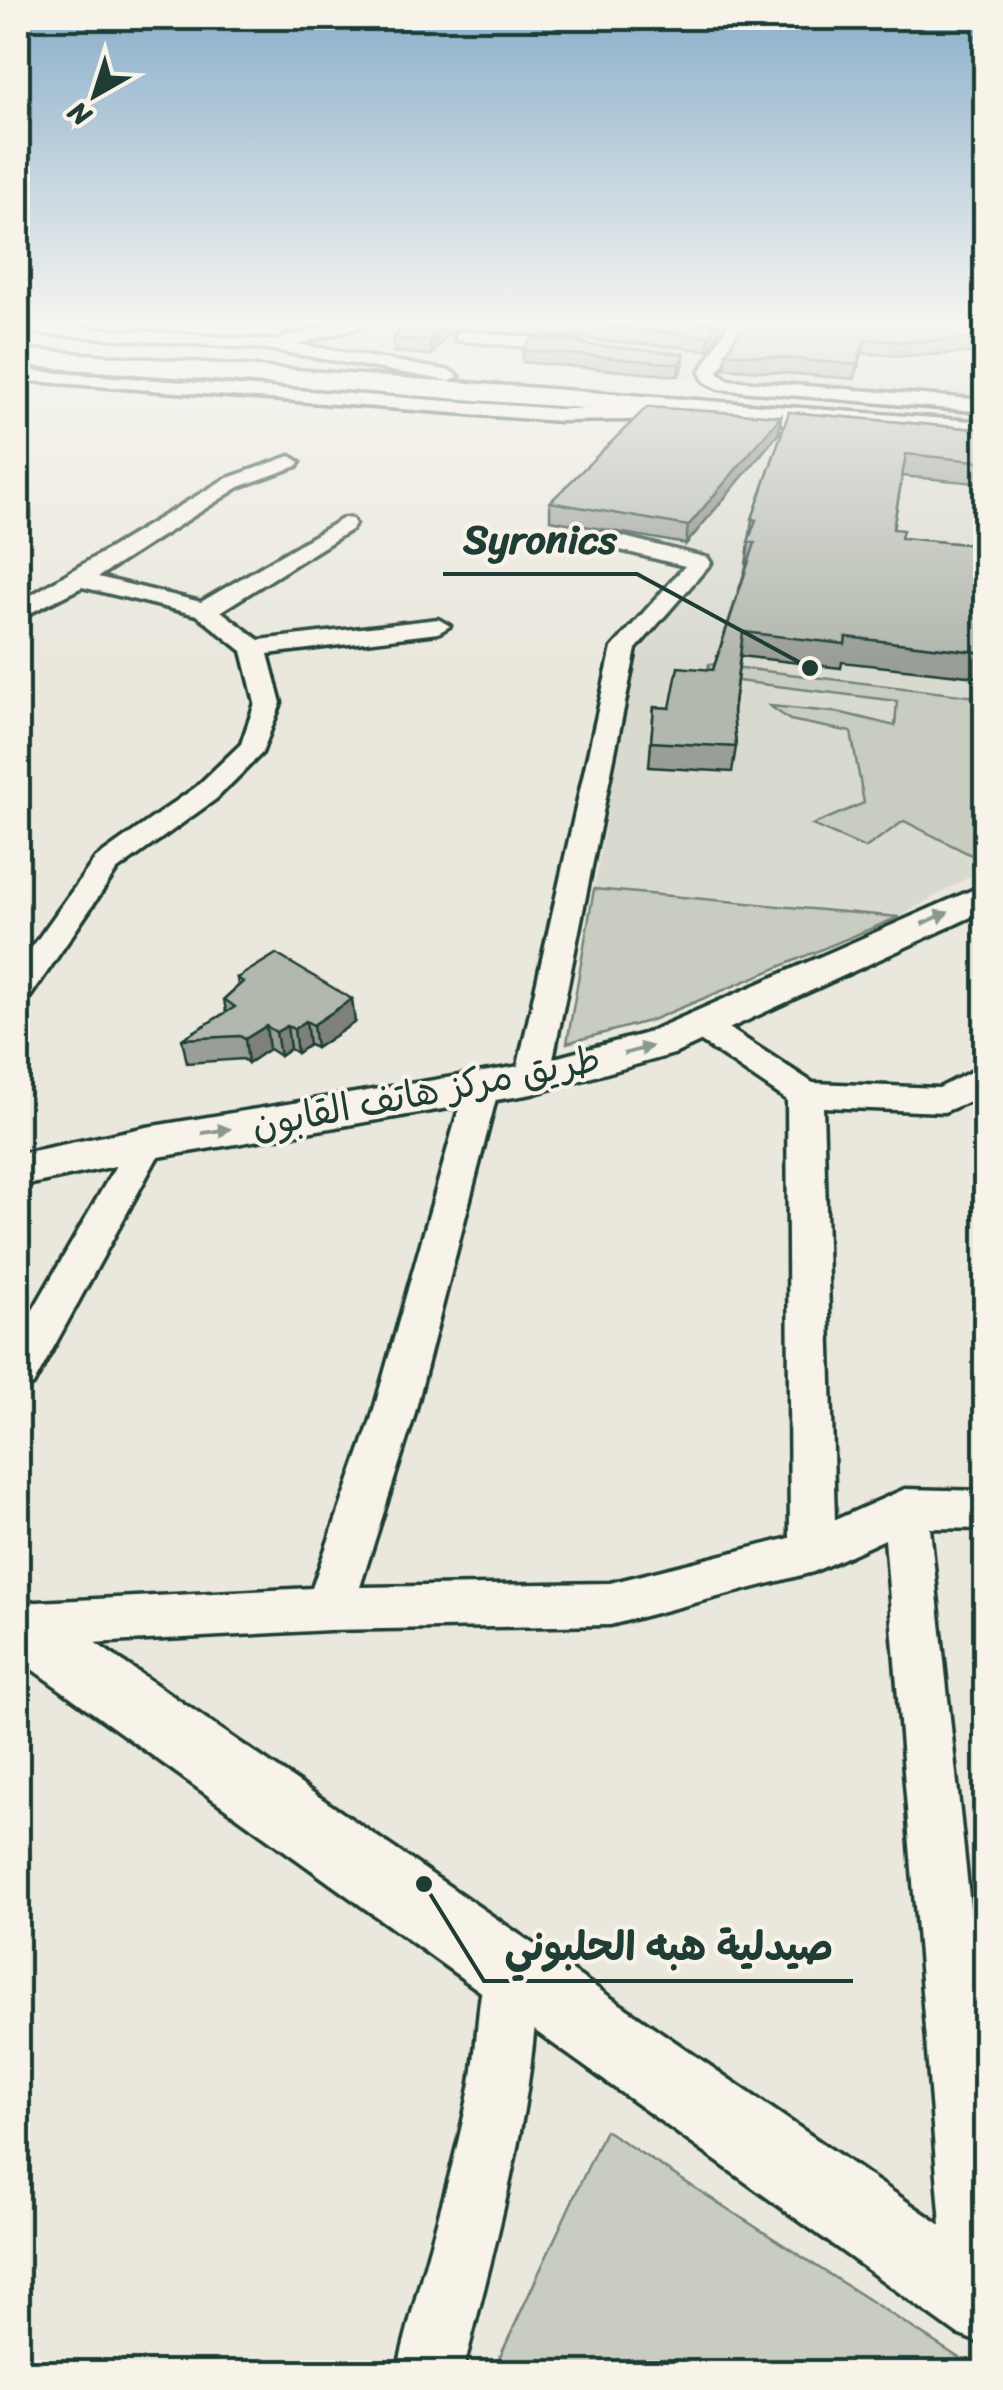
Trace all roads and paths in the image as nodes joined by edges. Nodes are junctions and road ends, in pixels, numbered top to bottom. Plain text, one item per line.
1 (290, 462) dead end
2 (18, 499) edge
3 (18, 516) edge
4 (344, 524) dead end
5 (604, 538) edge
6 (80, 580) junction
7 (204, 610) junction
8 (18, 612) edge
9 (438, 626) dead end
10 (254, 648) junction
11 (986, 895) edge
12 (18, 990) edge
13 (700, 1025) junction
14 (986, 1075) edge
15 (532, 1079) junction
16 (482, 1087) junction
17 (805, 1096) junction
18 (147, 1142) junction
19 (18, 1172) edge
20 (18, 1374) edge
21 (905, 1508) junction
22 (986, 1510) edge
23 (813, 1552) junction
24 (329, 1609) junction
25 (18, 1624) edge
26 (512, 1972) junction
27 (982, 2303) edge
28 (430, 2372) edge

1 - 6 street
2 - 3 street
4 - 7 street
5 - 15 street
6 - 7 street
6 - 8 street
7 - 10 street
9 - 10 street
10 - 12 street
13 -> 11 main road, طريق مركز هاتف القابون
15 -> 13 main road, طريق مركز هاتف القابون
13 - 17 street
14 - 17 street
15 - 16 main road, طريق مركز هاتف القابون
18 -> 16 main road, طريق مركز هاتف القابون
16 - 24 street
17 - 23 street
18 - 19 main road, طريق مركز هاتف القابون
18 - 20 street
21 - 22 street
21 - 23 street
21 - 27 street
23 - 24 street
24 - 25 street
25 - 26 main road
26 - 27 main road
26 - 28 street

